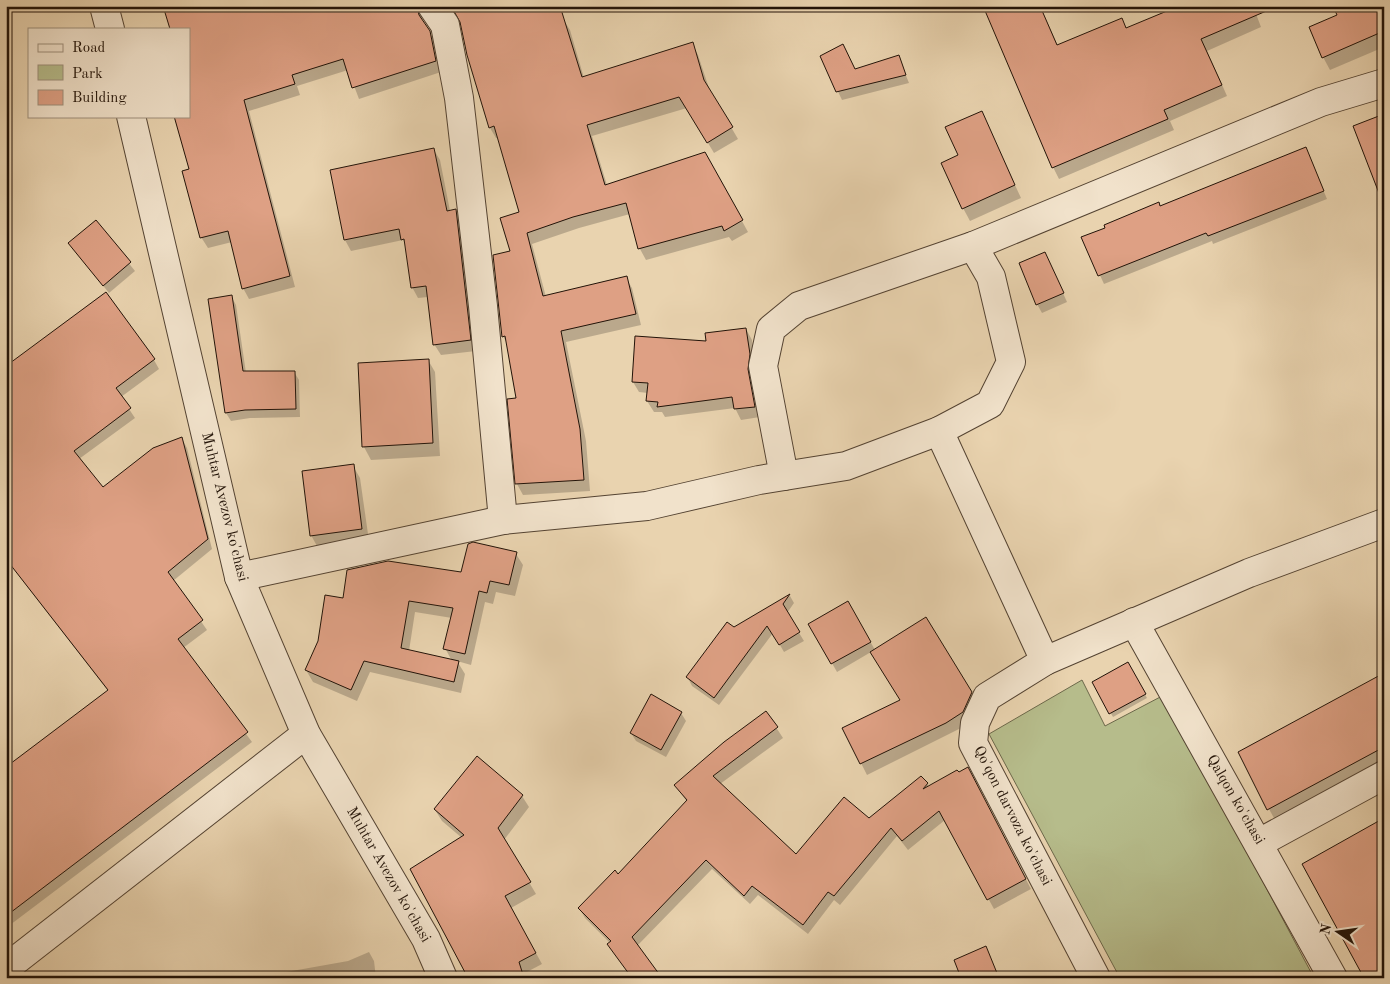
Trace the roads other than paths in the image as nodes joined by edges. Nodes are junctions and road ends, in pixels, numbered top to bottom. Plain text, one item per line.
1 (104, 6) edge
2 (432, 6) edge
3 (110, 28) edge
4 (1384, 83) edge
5 (130, 118) edge
6 (973, 246) junction
7 (939, 431) junction
8 (784, 476) junction
9 (503, 520) junction
10 (1384, 523) edge
11 (239, 577) junction
12 (1134, 622) junction
13 (1045, 661) junction
14 (306, 734) junction
15 (1384, 775) edge
16 (1259, 842) junction
17 (6, 968) edge
18 (442, 978) edge
19 (1096, 978) edge
20 (1334, 978) edge

1 - 3 street
2 - 9 street
4 - 6 street
5 - 11 street, Muhtar Avezov ko'chasi
6 - 7 street
6 - 8 street
7 - 8 street
7 - 13 street
8 - 9 street
9 - 11 street
10 - 12 street, Qo'qon darvoza ko'chasi
11 - 14 street, Muhtar Avezov ko'chasi
12 - 13 street, Qo'qon darvoza ko'chasi
12 - 16 street, Qalqon ko'chasi
13 - 19 street, Qo'qon darvoza ko'chasi
14 - 17 street
14 - 18 street, Muhtar Avezov ko'chasi
15 - 16 street
16 - 20 street, Qalqon ko'chasi

